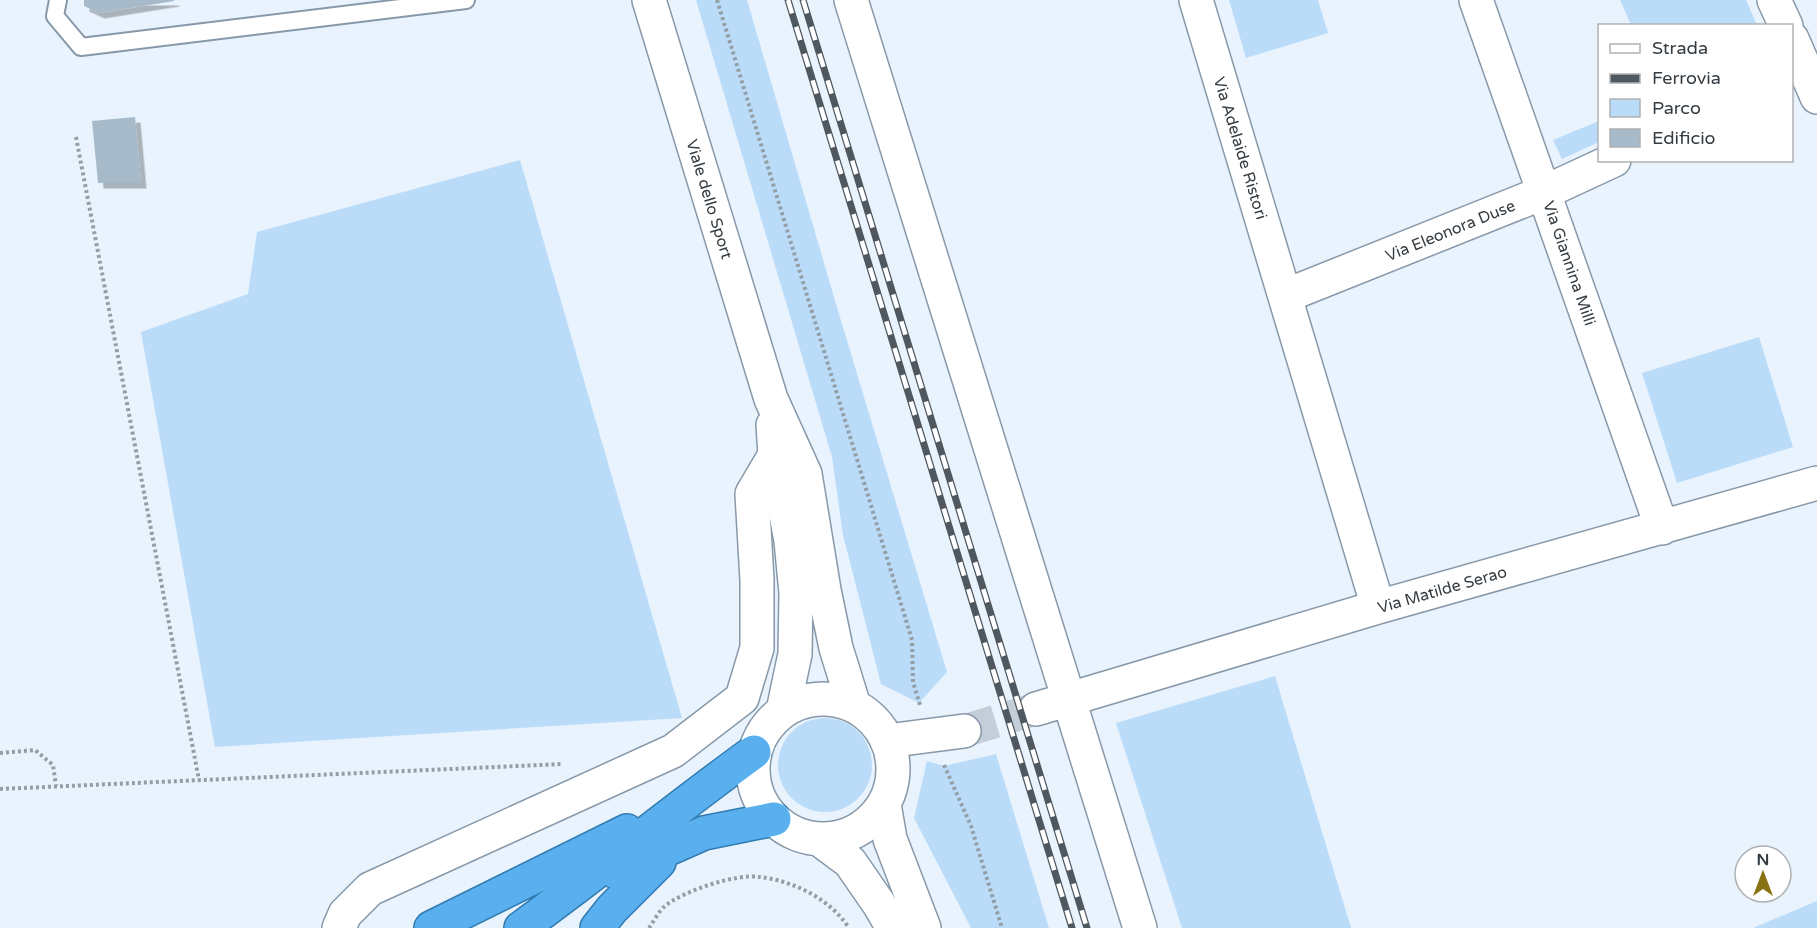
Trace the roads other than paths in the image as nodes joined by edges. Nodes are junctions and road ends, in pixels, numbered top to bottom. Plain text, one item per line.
1 (58, 0) edge
2 (466, 0) edge
3 (649, 0) edge
4 (851, 0) edge
5 (1197, 0) edge
6 (1476, 0) edge
7 (1774, 0) edge
8 (1785, 24) edge
9 (1793, 44) edge
10 (1808, 80) edge
11 (1610, 162) edge
12 (1545, 192) junction
13 (1285, 296) junction
14 (771, 399) junction
15 (775, 455) junction
16 (1817, 483) edge
17 (1662, 528) junction
18 (1378, 607) junction
19 (1069, 700) junction
20 (854, 706) junction
21 (1036, 709) tunnel mouth
22 (783, 711) junction
23 (964, 730) tunnel mouth
24 (887, 741) junction
25 (754, 752) junction
26 (687, 801) junction
27 (884, 804) junction
28 (774, 819) junction
29 (704, 832) junction
30 (819, 839) junction
31 (570, 892) junction
32 (339, 928) edge
33 (431, 928) edge
34 (521, 928) edge
35 (597, 928) edge
36 (892, 928) edge
37 (924, 928) edge
38 (1140, 928) edge

1 - 2 lane
3 - 14 street, Viale dello Sport
4 - 19 street
5 - 13 street, Via Adelaide Ristori
6 - 12 street, Via Giannina Milli
7 - 8 street
9 - 10 street
11 - 12 street, Via Eleonora Duse
12 - 13 street, Via Eleonora Duse
12 - 17 street, Via Giannina Milli
13 - 18 street, Via Adelaide Ristori
14 - 15 street, Viale dello Sport
14 - 20 street, Viale dello Sport
15 - 22 street, Viale dello Sport
15 - 32 street
16 - 17 street, Via Matilde Serao
17 - 18 street, Via Matilde Serao
18 - 19 street, Via Matilde Serao
19 - 21 street, Via Matilde Serao
19 - 38 street
20 - 22 street
20 - 24 street
22 - 25 street
23 - 24 street
24 - 27 street
25 - 26 highway
25 - 28 street
26 - 31 highway
26 - 33 highway
27 - 30 street
27 - 37 street
28 - 29 highway
28 - 30 street
29 - 31 highway
29 - 35 highway
30 - 36 street
31 - 34 highway

